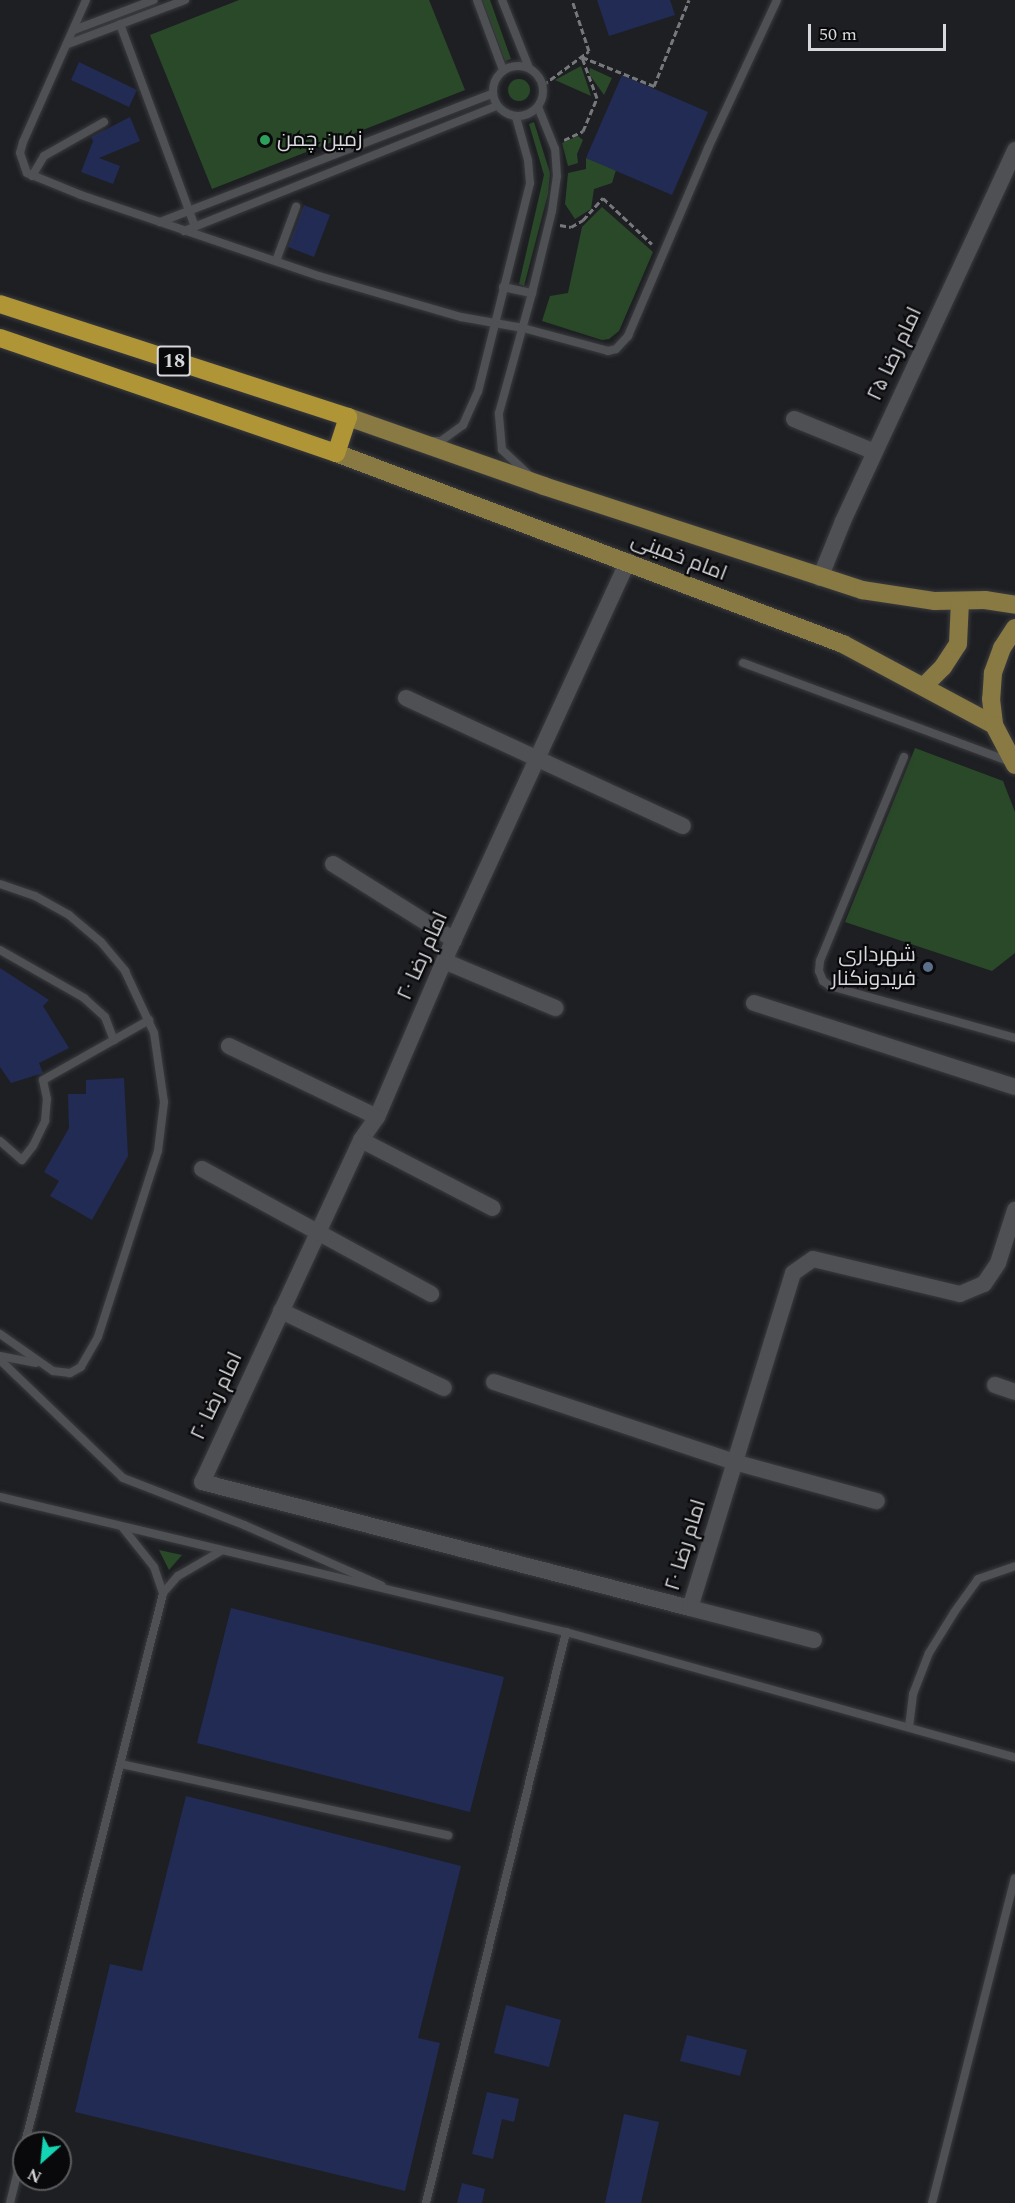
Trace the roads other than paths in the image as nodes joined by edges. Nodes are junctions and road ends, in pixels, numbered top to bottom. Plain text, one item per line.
1 (86, 0) edge
2 (154, 0) edge
3 (185, 0) edge
4 (477, 0) edge
5 (502, 0) edge
6 (777, 0) edge
7 (120, 24) junction
8 (74, 30) junction
9 (68, 44) junction
10 (529, 68) junction
11 (502, 70) junction
12 (492, 94) junction
13 (497, 106) junction
14 (538, 107) junction
15 (516, 117) junction
16 (104, 122) dead end
17 (402, 127) junction
18 (409, 141) junction
19 (1015, 150) edge
20 (325, 157) junction
21 (332, 172) junction
22 (32, 176) junction
23 (296, 207) dead end
24 (189, 211) junction
25 (160, 222) junction
26 (195, 226) junction
27 (184, 231) junction
28 (276, 261) junction
29 (503, 287) junction
30 (532, 293) junction
31 (0, 304) edge
32 (495, 323) junction
33 (523, 328) junction
34 (0, 338) edge
35 (348, 417) junction
36 (794, 419) dead end
37 (414, 442) junction
38 (875, 452) junction
39 (336, 453) junction
40 (544, 486) junction
41 (628, 561) junction
42 (820, 578) junction
43 (960, 601) junction
44 (1015, 605) edge
45 (1015, 628) edge
46 (743, 663) dead end
47 (924, 686) junction
48 (406, 698) dead end
49 (994, 725) junction
50 (904, 757) dead end
51 (538, 759) junction
52 (1014, 766) edge
53 (683, 826) dead end
54 (333, 864) dead end
55 (0, 884) edge
56 (454, 940) junction
57 (0, 950) edge
58 (444, 961) junction
59 (754, 1003) dead end
60 (555, 1008) dead end
61 (148, 1020) junction
62 (1015, 1038) edge
63 (114, 1040) junction
64 (229, 1046) dead end
65 (1015, 1087) edge
66 (377, 1117) junction
67 (361, 1140) junction
68 (0, 1141) edge
69 (201, 1169) dead end
70 (493, 1208) dead end
71 (1015, 1210) edge
72 (318, 1232) junction
73 (431, 1294) dead end
74 (281, 1311) junction
75 (0, 1334) edge
76 (0, 1358) edge
77 (39, 1364) junction
78 (494, 1382) dead end
79 (995, 1385) dead end
80 (444, 1388) dead end
81 (1015, 1392) edge
82 (734, 1461) junction
83 (0, 1497) edge
84 (877, 1501) dead end
85 (123, 1528) junction
86 (221, 1551) junction
87 (1015, 1566) edge
88 (163, 1593) junction
89 (401, 1593) junction
90 (690, 1608) junction
91 (566, 1632) junction
92 (814, 1640) dead end
93 (909, 1727) junction
94 (1015, 1757) edge
95 (121, 1764) junction
96 (448, 1834) dead end
97 (1015, 1878) edge
98 (28, 2131) edge
99 (426, 2203) edge
100 (932, 2203) edge

1 - 8 lane
2 - 8 lane
3 - 7 lane
4 - 11 lane
5 - 10 lane
6 - 33 lane
7 - 9 lane
7 - 24 lane
8 - 9 lane
9 - 22 lane
10 - 11 lane
10 - 14 lane
11 - 12 lane
12 - 13 lane
12 - 17 lane
13 - 15 lane
13 - 18 lane
14 - 15 lane
14 - 30 lane
15 - 29 lane
16 - 22 lane
17 - 18 lane
17 - 20 lane
18 - 21 lane
19 - 38 street, امام رضا ۲۵
20 - 21 lane
20 - 24 lane
21 - 26 lane
22 - 25 lane
23 - 28 lane
24 - 25 lane
24 - 26 lane
25 - 27 lane
26 - 27 lane
27 - 28 lane
28 - 32 lane
29 - 30 lane
29 - 32 lane
30 - 33 lane
31 - 35 highway, 18
32 - 33 lane
32 - 37 lane
33 - 40 lane
34 - 39 highway, 18
35 - 37 main road, امام خمینی
35 - 39 highway
36 - 38 street
37 - 40 main road, امام خمینی
38 - 42 street, امام رضا ۲۵
39 - 41 main road, امام خمینی
40 - 42 main road, امام خمینی
41 - 47 main road, امام خمینی
41 - 51 street, امام رضا ۲۰
42 - 43 main road, امام خمینی
43 - 44 main road, امام خمینی
43 - 47 main road
45 - 49 main road
46 - 52 lane
47 - 49 main road, امام خمینی
48 - 51 street
49 - 52 main road
50 - 62 lane
51 - 53 street
51 - 56 street, امام رضا ۲۰
54 - 56 street
55 - 61 lane
56 - 58 street, امام رضا ۲۰
57 - 63 lane
58 - 60 street
58 - 66 street, امام رضا ۲۰
59 - 65 street
61 - 63 lane
61 - 77 lane
63 - 68 lane
64 - 66 street
66 - 67 street, امام رضا ۲۰
67 - 70 street
67 - 72 street, امام رضا ۲۰
69 - 72 street
71 - 82 street, امام رضا ۲۰
72 - 73 street
72 - 74 street, امام رضا ۲۰
74 - 80 street
74 - 90 street, امام رضا ۲۰
75 - 77 lane
76 - 77 lane
76 - 89 lane
78 - 82 street
79 - 81 street
82 - 84 street
82 - 90 street, امام رضا ۲۰
83 - 85 lane
85 - 86 lane
85 - 88 lane
86 - 88 lane
86 - 89 lane
87 - 93 lane
88 - 95 lane
89 - 91 lane
90 - 92 street
91 - 93 lane
91 - 99 lane
93 - 94 lane
95 - 96 lane
95 - 98 lane
97 - 100 lane

